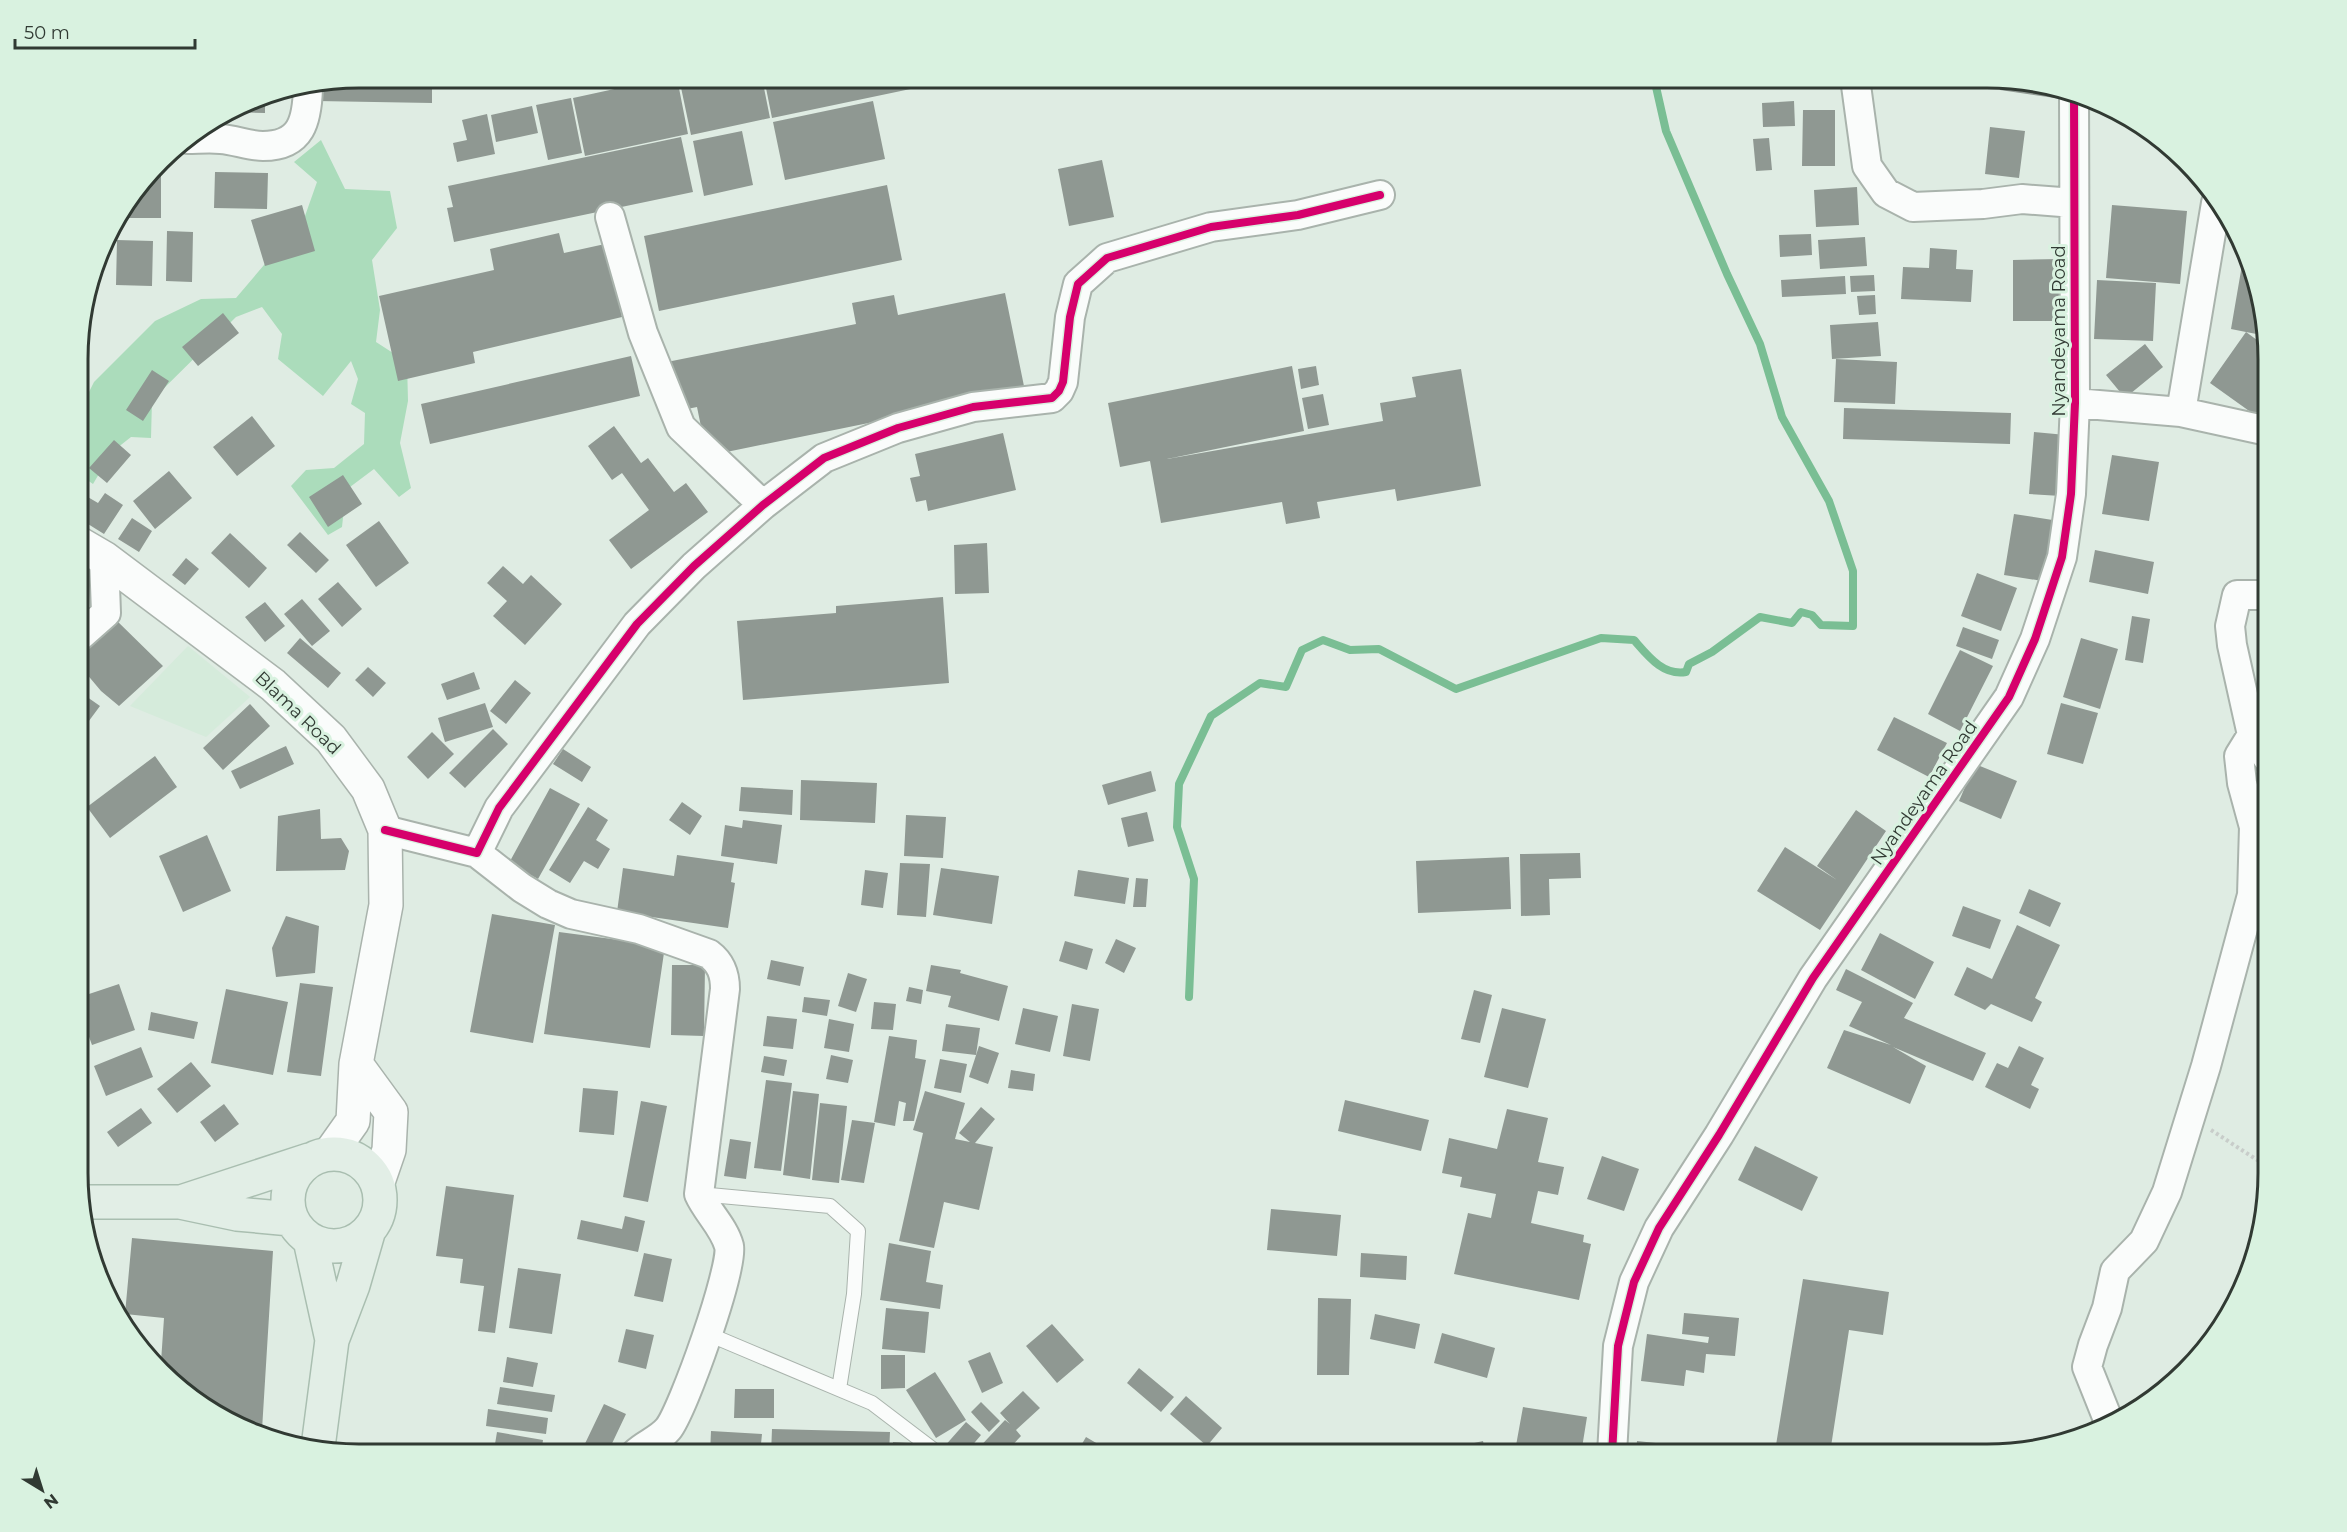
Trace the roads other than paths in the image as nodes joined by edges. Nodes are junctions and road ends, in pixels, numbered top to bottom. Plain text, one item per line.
1 (1856, 88) edge
2 (308, 94) edge
3 (2074, 103) edge
4 (202, 140) edge
5 (1380, 195) dead end
6 (2074, 203) junction
7 (2215, 212) edge
8 (610, 217) dead end
9 (2075, 403) junction
10 (2181, 412) junction
11 (2258, 429) edge
12 (763, 505) junction
13 (92, 551) edge
14 (2258, 595) edge
15 (88, 629) edge
16 (2252, 735) junction
17 (2258, 744) edge
18 (385, 830) junction
19 (477, 853) junction
20 (356, 1064) junction
21 (320, 1156) junction
22 (378, 1182) junction
23 (699, 1194) junction
24 (90, 1202) edge
25 (180, 1203) junction
26 (301, 1230) junction
27 (368, 1233) junction
28 (708, 1334) junction
29 (332, 1340) junction
30 (839, 1389) junction
31 (2107, 1416) edge
32 (319, 1440) edge
33 (649, 1444) edge
34 (926, 1444) edge
35 (1613, 1444) edge

1 - 6 street
2 - 4 street
3 - 6 street, Nyandeyama Road
5 - 12 street
6 - 9 street, Nyandeyama Road
7 - 10 street
8 - 12 street
9 - 10 street
9 - 35 street, Nyandeyama Road
10 - 11 street
12 - 19 street
13 - 15 street
13 - 18 street, Blama Road
14 - 16 street
16 - 17 street
16 - 31 street
18 - 19 street
18 - 20 street, Blama Road
19 - 23 street
20 - 21 street, Blama Road
20 - 22 street
21 - 22 highway
21 - 25 highway
21 - 26 highway
22 - 27 highway
23 - 28 street
23 - 30 lane
24 - 25 highway
25 - 26 highway
26 - 27 highway
26 - 29 highway
27 - 29 highway
28 - 30 lane
28 - 33 street
29 - 32 highway
30 - 34 lane

